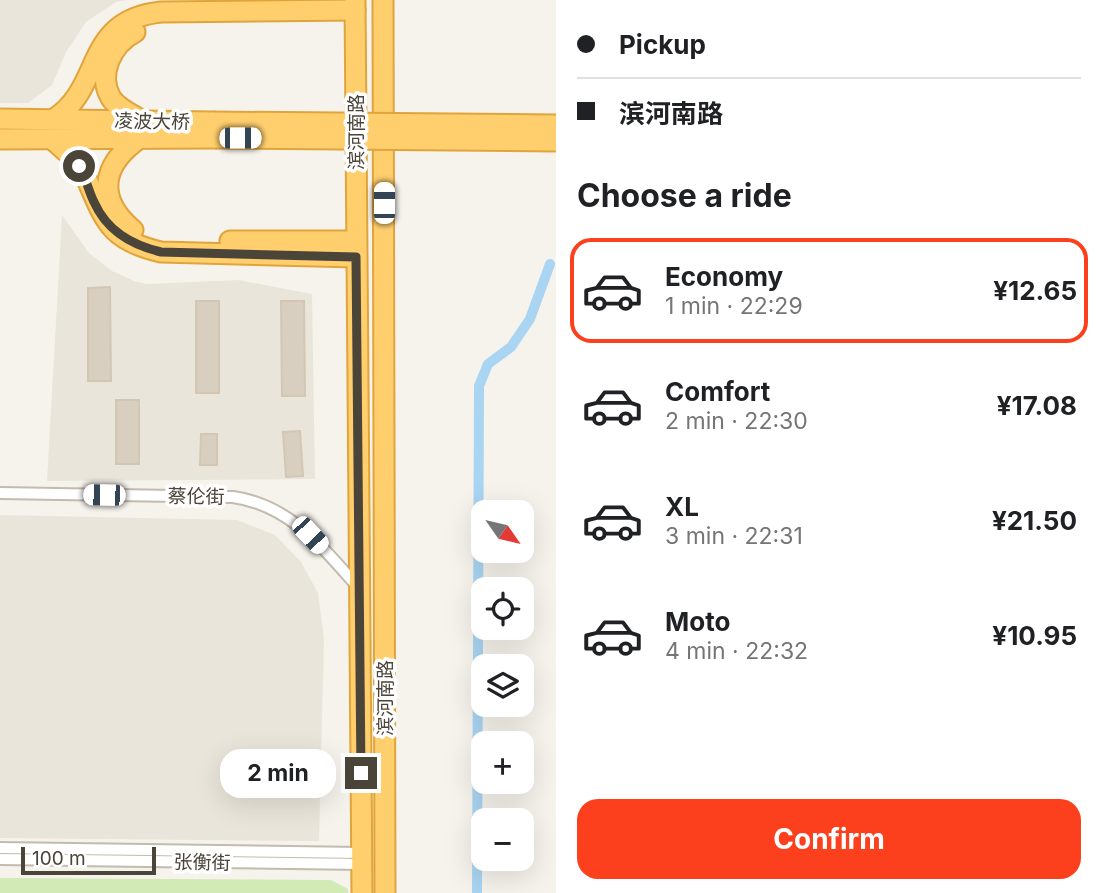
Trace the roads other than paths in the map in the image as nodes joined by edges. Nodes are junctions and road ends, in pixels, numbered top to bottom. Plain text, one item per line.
1 (383, 0) edge
2 (356, 10) edge
3 (0, 119) edge
4 (54, 119) junction
5 (556, 125) edge
6 (141, 130) junction
7 (214, 130) junction
8 (0, 139) edge
9 (52, 139) junction
10 (556, 141) edge
11 (356, 249) junction
12 (0, 494) edge
13 (358, 587) junction
14 (385, 612) junction
15 (358, 613) junction
16 (0, 848) edge
17 (362, 858) junction
18 (0, 859) edge
19 (362, 893) edge
20 (385, 893) edge

1 - 14 highway, 滨河南路
2 - 4 highway
2 - 6 highway
2 - 11 highway, 滨河南路
3 - 4 highway, 凌波大桥
4 - 6 highway, 凌波大桥
5 - 7 highway, 凌波大桥, bridge
6 - 7 highway, 凌波大桥
6 - 9 highway, 凌波大桥
6 - 11 highway
7 - 10 highway, 凌波大桥, bridge
8 - 9 highway, 凌波大桥
9 - 11 highway
11 - 13 highway, 滨河南路
12 - 13 street, 蔡伦街
13 - 15 highway, 滨河南路
14 - 15 highway
14 - 20 highway, 滨河南路
15 - 17 highway, 滨河南路
16 - 17 street, 张衡街
17 - 18 street, 张衡街
17 - 19 highway, 滨河南路

